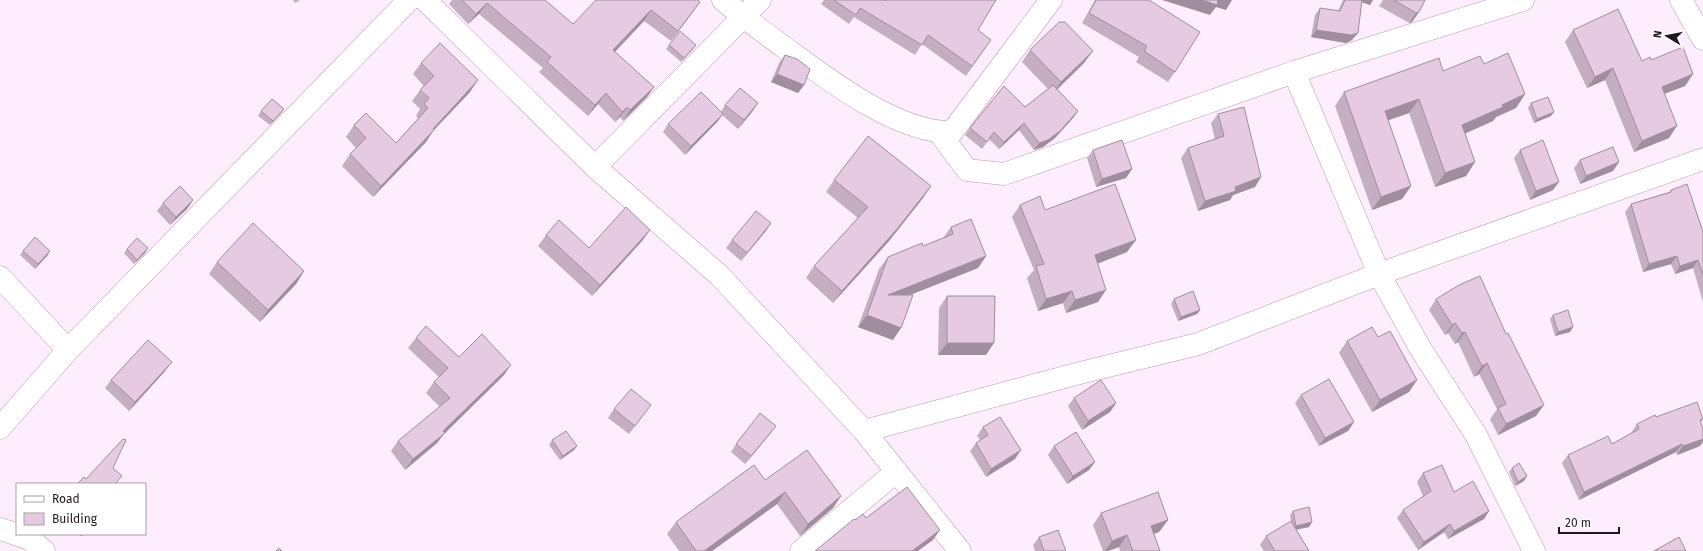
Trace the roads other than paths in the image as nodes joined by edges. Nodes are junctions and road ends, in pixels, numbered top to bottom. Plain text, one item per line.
1 (409, 0) edge
2 (425, 0) edge
3 (723, 0) edge
4 (760, 0) edge
5 (1050, 0) edge
6 (1523, 0) edge
7 (1680, 0) edge
8 (743, 17) junction
9 (1703, 39) edge
10 (1294, 72) junction
11 (939, 132) junction
12 (1703, 159) edge
13 (595, 167) junction
14 (1379, 274) junction
15 (0, 277) edge
16 (68, 350) junction
17 (0, 428) edge
18 (864, 431) junction
19 (896, 472) junction
20 (0, 529) edge
21 (16, 534) edge
22 (18, 535) edge
23 (44, 551) edge
24 (801, 551) edge
25 (960, 551) edge
26 (1534, 551) edge

1 - 16 street
2 - 13 street
3 - 8 street
4 - 8 street
5 - 11 street
6 - 10 street
7 - 9 street
8 - 11 street
8 - 13 street
10 - 11 street
10 - 14 street
12 - 14 street
13 - 18 street
14 - 18 street
14 - 26 street
15 - 16 street
16 - 17 street
18 - 19 street
19 - 24 street
19 - 25 street
20 - 21 street
22 - 23 street

